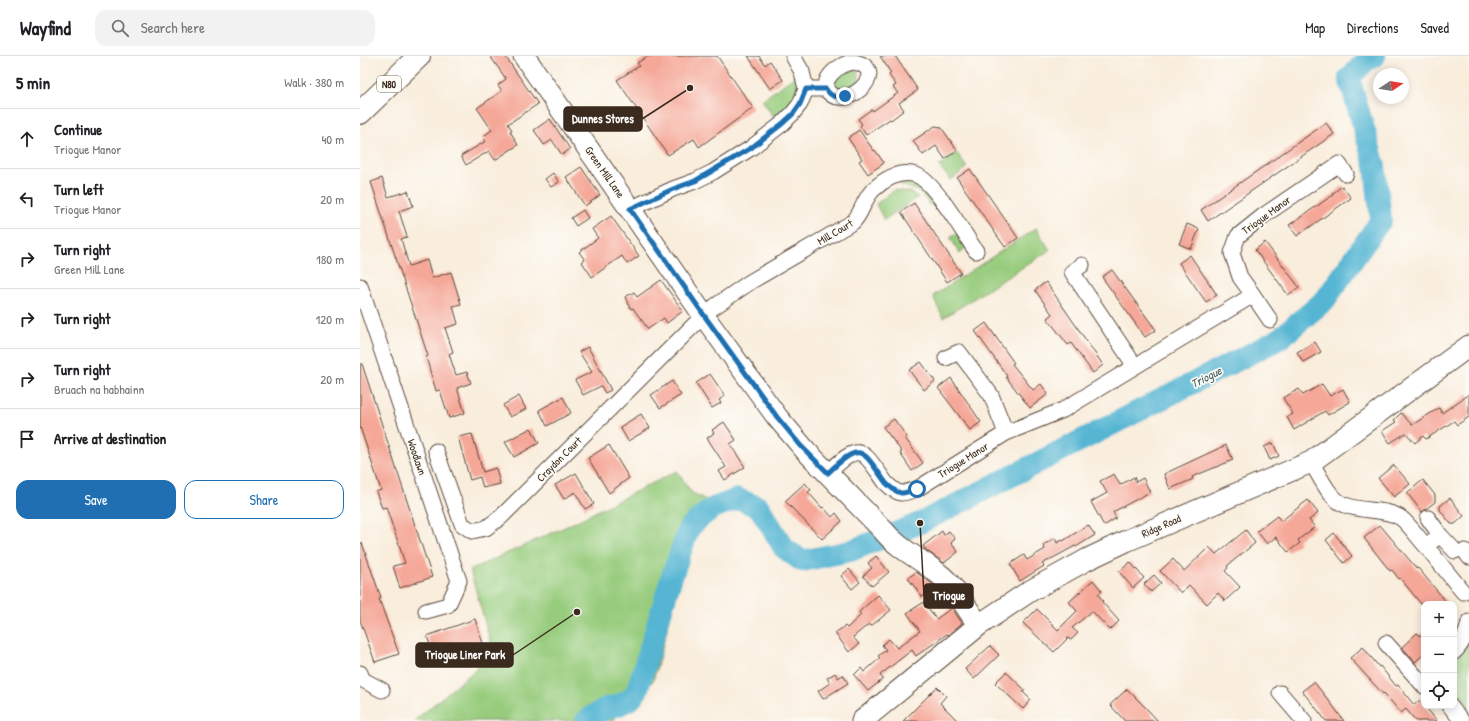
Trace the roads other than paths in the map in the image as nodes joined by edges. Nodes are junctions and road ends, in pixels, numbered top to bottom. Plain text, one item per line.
1 (419, 56) edge
2 (524, 56) edge
3 (794, 56) edge
4 (806, 89) junction
5 (826, 89) dead end
6 (360, 113) edge
7 (1346, 174) dead end
8 (630, 209) junction
9 (976, 251) dead end
10 (1082, 265) dead end
11 (360, 286) edge
12 (1253, 295) junction
13 (705, 317) junction
14 (1270, 320) dead end
15 (1469, 346) edge
16 (946, 358) dead end
17 (1135, 366) junction
18 (1006, 433) junction
19 (436, 451) dead end
20 (1311, 462) junction
21 (828, 473) junction
22 (1428, 518) dead end
23 (1440, 534) junction
24 (1426, 546) junction
25 (1463, 553) edge
26 (1467, 595) edge
27 (426, 611) dead end
28 (1469, 622) edge
29 (979, 625) junction
30 (1386, 643) dead end
31 (1457, 649) edge
32 (360, 673) edge
33 (1421, 683) edge
34 (382, 690) dead end
35 (1280, 693) dead end
36 (1452, 709) edge
37 (862, 721) edge
38 (1304, 721) edge
39 (1462, 721) edge

1 - 6 main road, N80
2 - 8 street, Green Mill Lane
3 - 4 street
4 - 5 street
4 - 8 street
7 - 12 street, Triogue Manor
8 - 13 street, Green Mill Lane
9 - 13 street, Mill Court
10 - 17 street
11 - 27 street, Woodlawn
12 - 14 street, Triogue Manor
12 - 17 street, Triogue Manor
13 - 19 street, Craydon Court
13 - 21 street, Green Mill Lane
15 - 20 street, Ridge Road
16 - 18 street
17 - 18 street, Triogue Manor
18 - 21 street, Triogue Manor
20 - 24 street
20 - 29 street, Ridge Road
21 - 29 street, Green Mill Lane
22 - 23 street
23 - 24 street
23 - 25 street
24 - 26 street
28 - 31 street
29 - 37 street, Ridge Road
30 - 33 street
32 - 34 street
35 - 38 street
36 - 39 street

